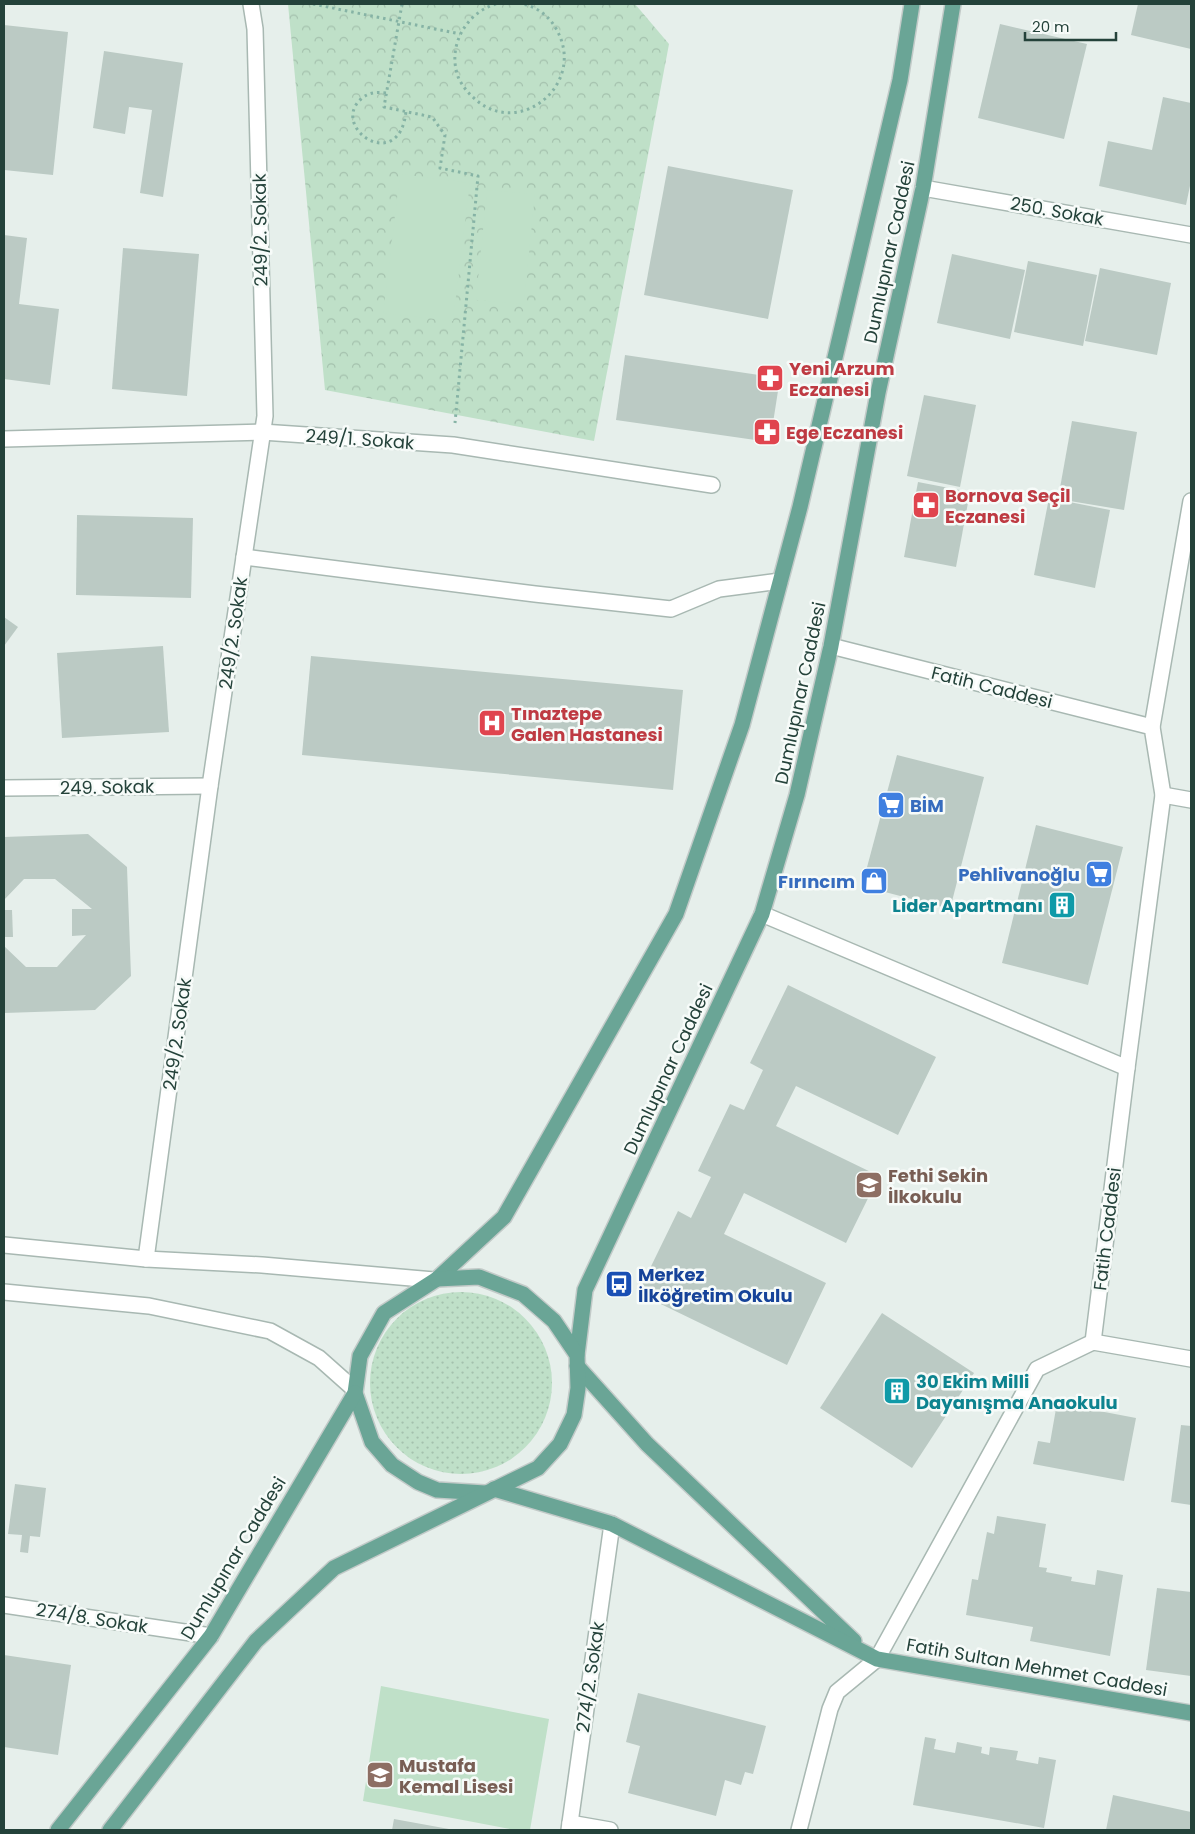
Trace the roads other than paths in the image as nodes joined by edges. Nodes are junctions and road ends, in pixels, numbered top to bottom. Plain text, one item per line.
1 (251, 4) edge
2 (912, 4) edge
3 (954, 4) edge
4 (923, 188) junction
5 (1191, 234) edge
6 (262, 432) junction
7 (4, 439) edge
8 (712, 485) dead end
9 (1191, 501) edge
10 (244, 557) junction
11 (780, 582) junction
12 (831, 646) junction
13 (1152, 727) junction
14 (210, 786) junction
15 (4, 788) edge
16 (1163, 794) junction
17 (1191, 800) edge
18 (762, 914) junction
19 (1127, 1068) junction
20 (4, 1245) edge
21 (146, 1259) junction
22 (435, 1280) junction
23 (4, 1292) edge
24 (1093, 1342) junction
25 (1191, 1359) edge
26 (577, 1361) junction
27 (355, 1392) junction
28 (490, 1491) junction
29 (612, 1524) junction
30 (4, 1605) edge
31 (211, 1636) junction
32 (871, 1656) junction
33 (1191, 1713) edge
34 (569, 1827) edge
35 (58, 1830) edge
36 (110, 1830) edge
37 (610, 1830) edge
38 (799, 1830) edge

1 - 6 street, 249/2. Sokak
2 - 11 main road, Dumlupınar Caddesi
3 - 4 main road, Dumlupınar Caddesi
4 - 5 street, 250. Sokak
4 - 12 main road, Dumlupınar Caddesi
6 - 7 street, 249/1. Sokak
6 - 8 street, 249/1. Sokak
6 - 10 street, 249/2. Sokak
9 - 13 street, Fatih Caddesi
10 - 11 street
10 - 14 street, 249/2. Sokak
11 - 22 main road, Dumlupınar Caddesi
12 - 13 street, Fatih Caddesi
12 - 18 main road, Dumlupınar Caddesi
13 - 16 street, Fatih Caddesi
14 - 15 street, 249. Sokak
14 - 21 street, 249/2. Sokak
16 - 17 street
16 - 19 street, Fatih Caddesi
18 - 19 street
18 - 26 main road, Dumlupınar Caddesi
19 - 24 street, Fatih Caddesi
20 - 21 street
21 - 22 street
22 - 26 main road
22 - 27 main road, Dumlupınar Caddesi
23 - 27 street
24 - 25 street
24 - 32 street
26 - 28 main road, Dumlupınar Caddesi
26 - 32 main road
27 - 28 main road, Fatih Sultan Mehmet Caddesi
27 - 31 main road, Dumlupınar Caddesi
28 - 29 main road, Fatih Sultan Mehmet Caddesi
28 - 36 main road
29 - 32 main road, Fatih Sultan Mehmet Caddesi
29 - 34 street, 274/2. Sokak
30 - 31 street, 274/8. Sokak
31 - 35 main road, Dumlupınar Caddesi
32 - 33 main road, Fatih Sultan Mehmet Caddesi
32 - 38 street
34 - 37 street

